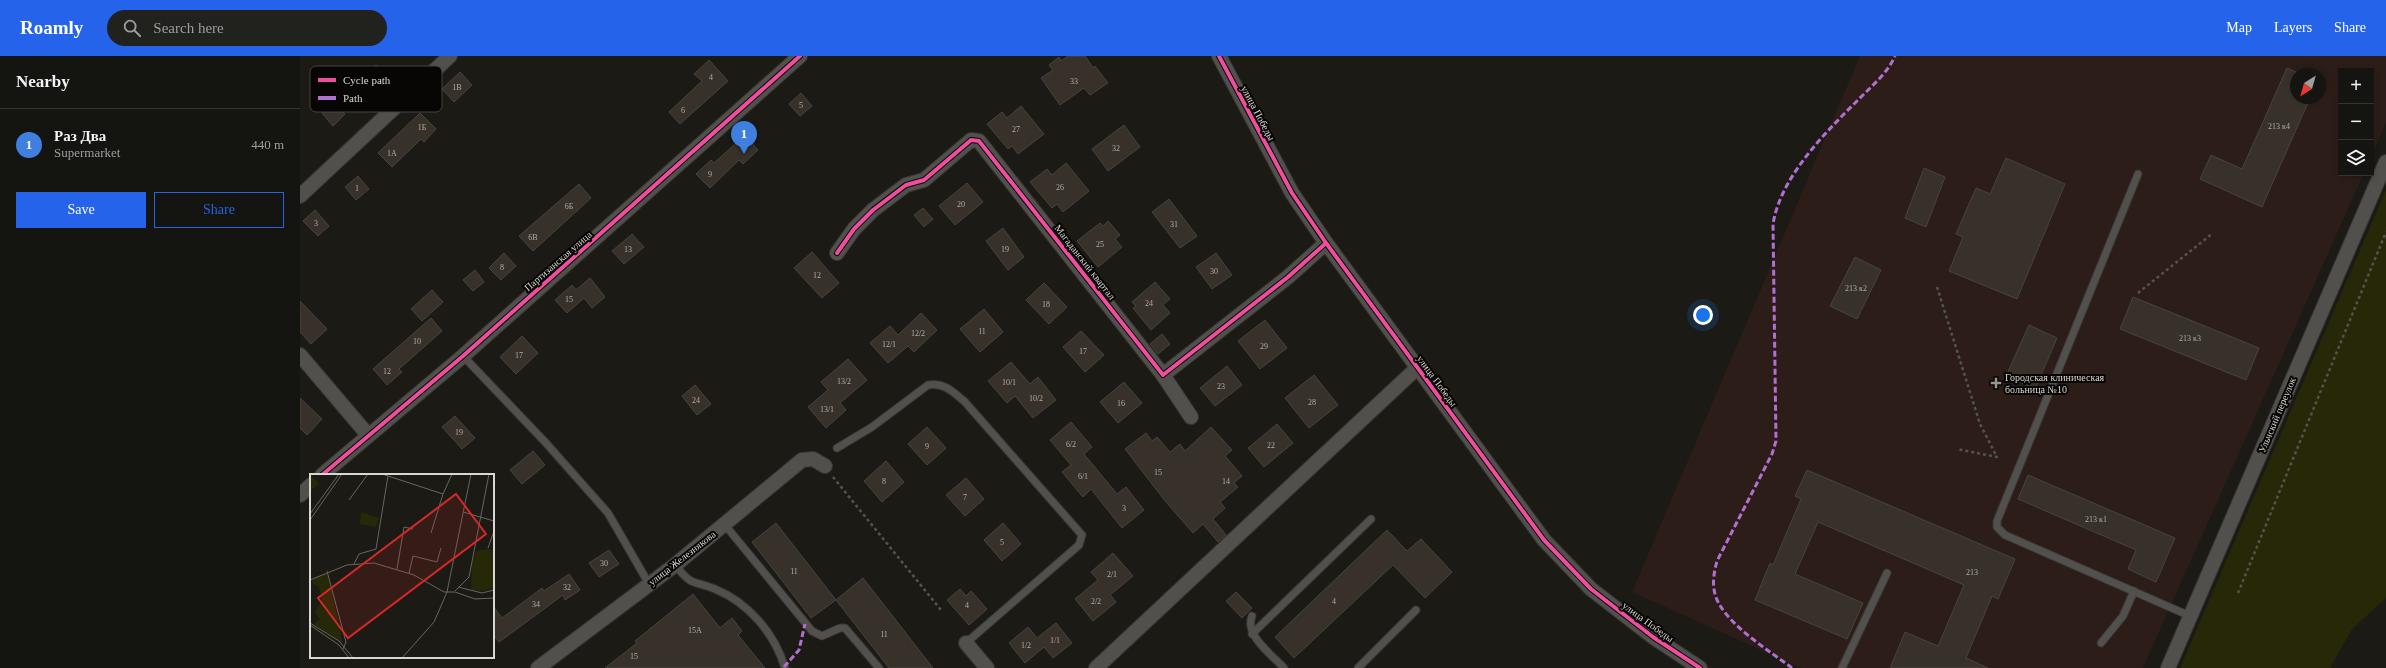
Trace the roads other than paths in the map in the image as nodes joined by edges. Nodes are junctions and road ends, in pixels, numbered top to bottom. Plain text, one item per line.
1 (450, 56) edge
2 (800, 56) edge
3 (1219, 56) edge
4 (439, 66) edge
5 (390, 112) edge
6 (2385, 168) edge
7 (2138, 174) dead end
8 (300, 196) edge
9 (1326, 243) junction
10 (837, 253) dead end
11 (300, 355) edge
12 (463, 356) junction
13 (1417, 368) junction
14 (1163, 375) junction
15 (1191, 417) dead end
16 (368, 435) junction
17 (838, 448) dead end
18 (825, 466) road end
19 (323, 474) edge
20 (310, 486) edge
21 (300, 495) edge
22 (1371, 519) dead end
23 (725, 525) junction
24 (675, 565) junction
25 (1887, 573) dead end
26 (649, 584) junction
27 (2134, 591) junction
28 (1416, 610) dead end
29 (1252, 616) dead end
30 (2190, 616) junction
31 (1252, 634) junction
32 (966, 643) joint
33 (2101, 643) dead end
34 (538, 668) edge
35 (784, 668) edge
36 (879, 668) edge
37 (987, 668) edge
38 (1096, 668) edge
39 (1284, 668) edge
40 (1358, 668) edge
41 (1700, 668) edge
42 (1842, 668) edge
43 (2168, 668) edge

1 - 4 street
2 - 12 street, Партизанская улица
3 - 9 street, улица Победы
5 - 8 street
6 - 30 street, Ульчский переулок
7 - 27 lane
9 - 13 street, улица Победы
9 - 14 street
10 - 14 street, Магаданский квартал
11 - 16 street
12 - 16 street, Партизанская улица
12 - 26 lane
13 - 38 street
13 - 41 street, улица Победы
14 - 15 street, Магаданский квартал
16 - 19 street, Партизанская улица
17 - 32 lane
18 - 23 street, улица Железнякова
20 - 21 street
22 - 31 lane
23 - 24 street, улица Железнякова
23 - 36 lane
24 - 26 street, улица Железнякова
24 - 35 lane
25 - 42 lane
26 - 34 street, улица Железнякова
27 - 30 lane
27 - 33 lane
28 - 40 lane
29 - 31 lane
30 - 43 street, Ульчский переулок
31 - 39 lane
32 - 37 street

